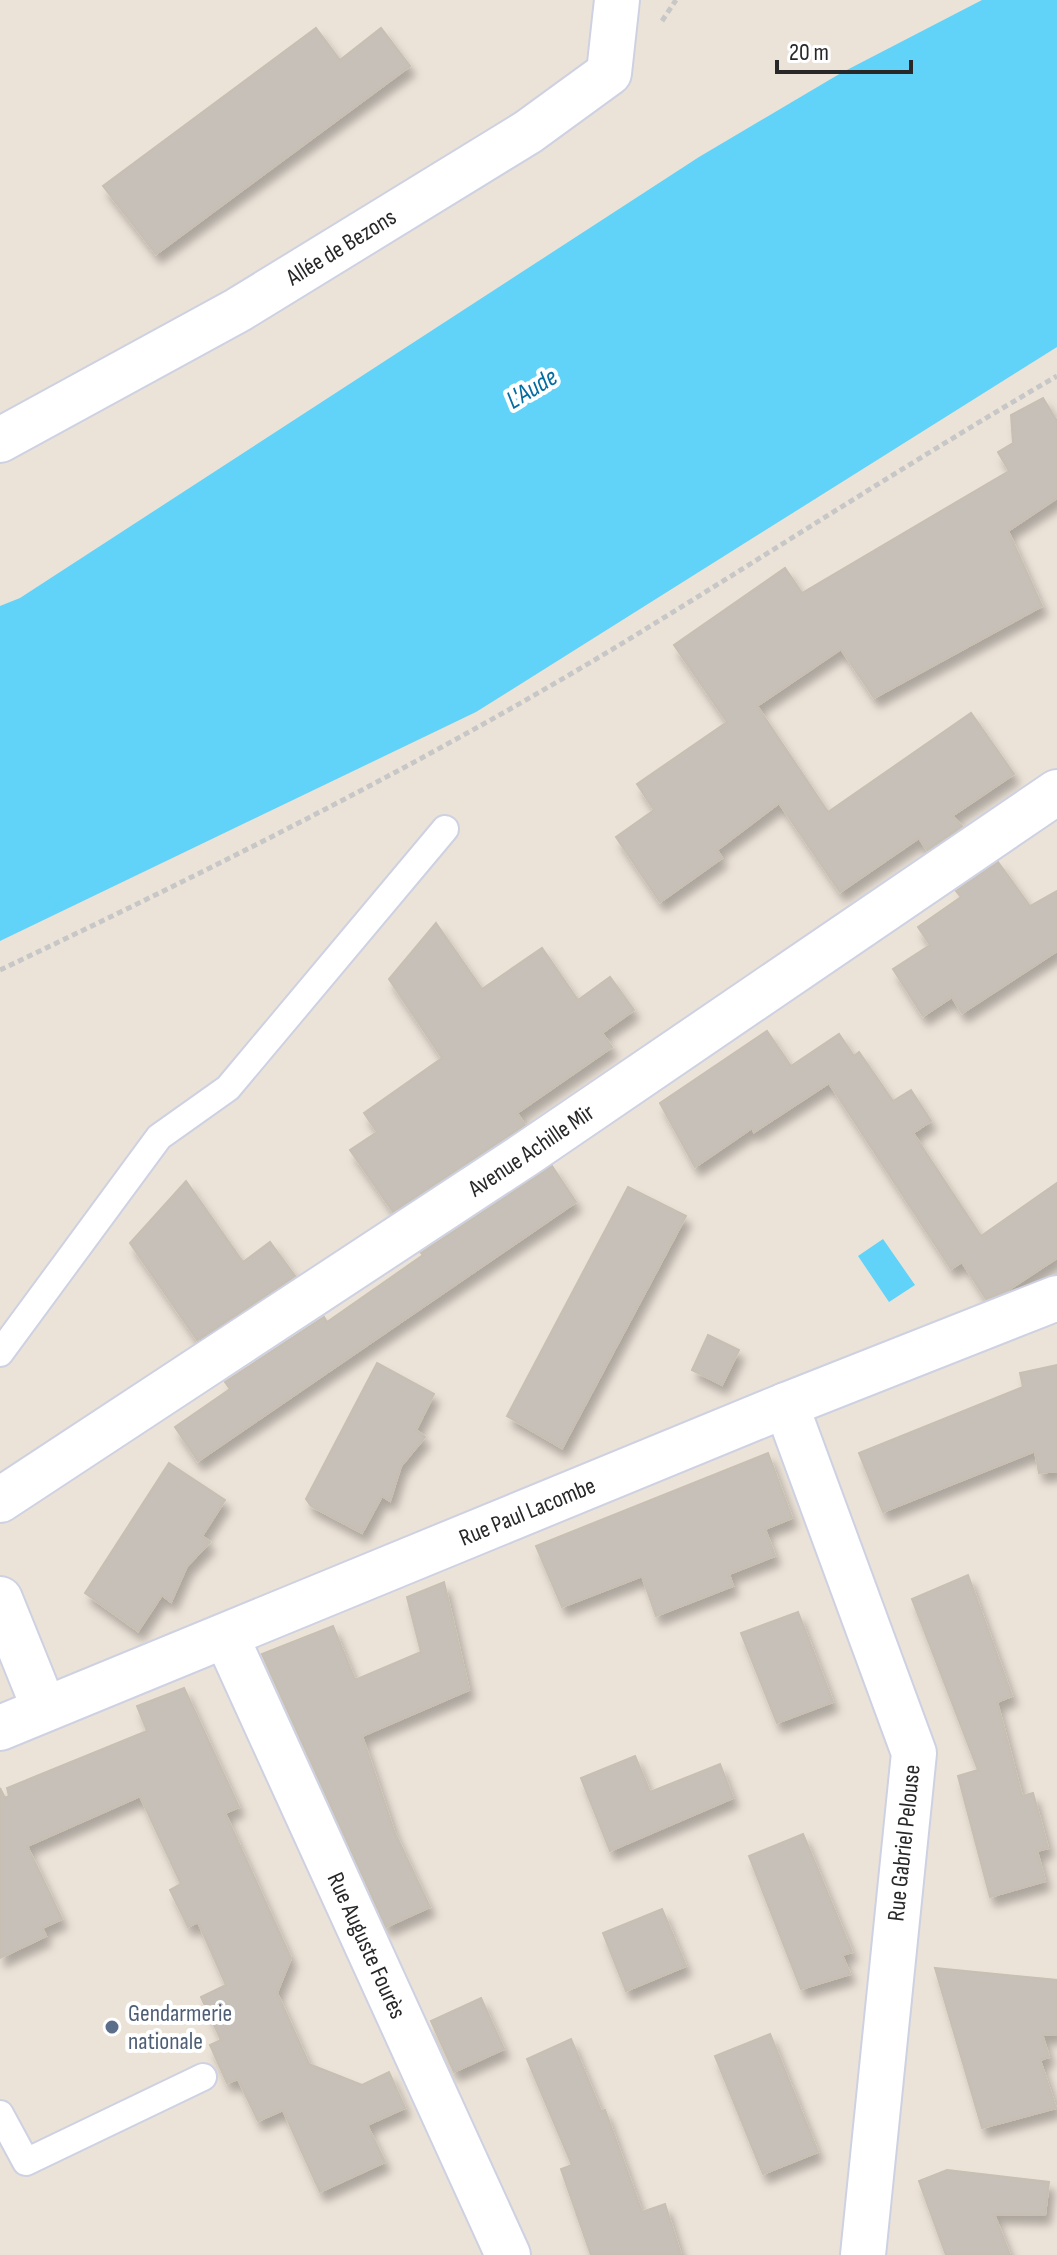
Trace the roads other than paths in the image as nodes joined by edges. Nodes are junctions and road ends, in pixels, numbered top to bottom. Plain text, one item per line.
1 (617, 0) edge
2 (0, 440) edge
3 (1057, 792) edge
4 (445, 829) dead end
5 (1057, 1298) edge
6 (0, 1353) edge
7 (786, 1405) junction
8 (0, 1500) edge
9 (0, 1599) edge
10 (226, 1636) junction
11 (44, 1708) junction
12 (0, 1728) edge
13 (203, 2077) dead end
14 (0, 2114) edge
15 (508, 2255) edge
16 (863, 2255) edge

1 - 2 street, Allée de Bezons
3 - 8 street, Avenue Achille Mir
4 - 6 lane
5 - 7 street, Rue Paul Lacombe
7 - 10 street, Rue Paul Lacombe
7 - 16 street, Rue Gabriel Pelouse
9 - 11 street
10 - 11 street, Rue Paul Lacombe
10 - 15 street, Rue Auguste Fourès
11 - 12 street, Rue Paul Lacombe
13 - 14 lane

